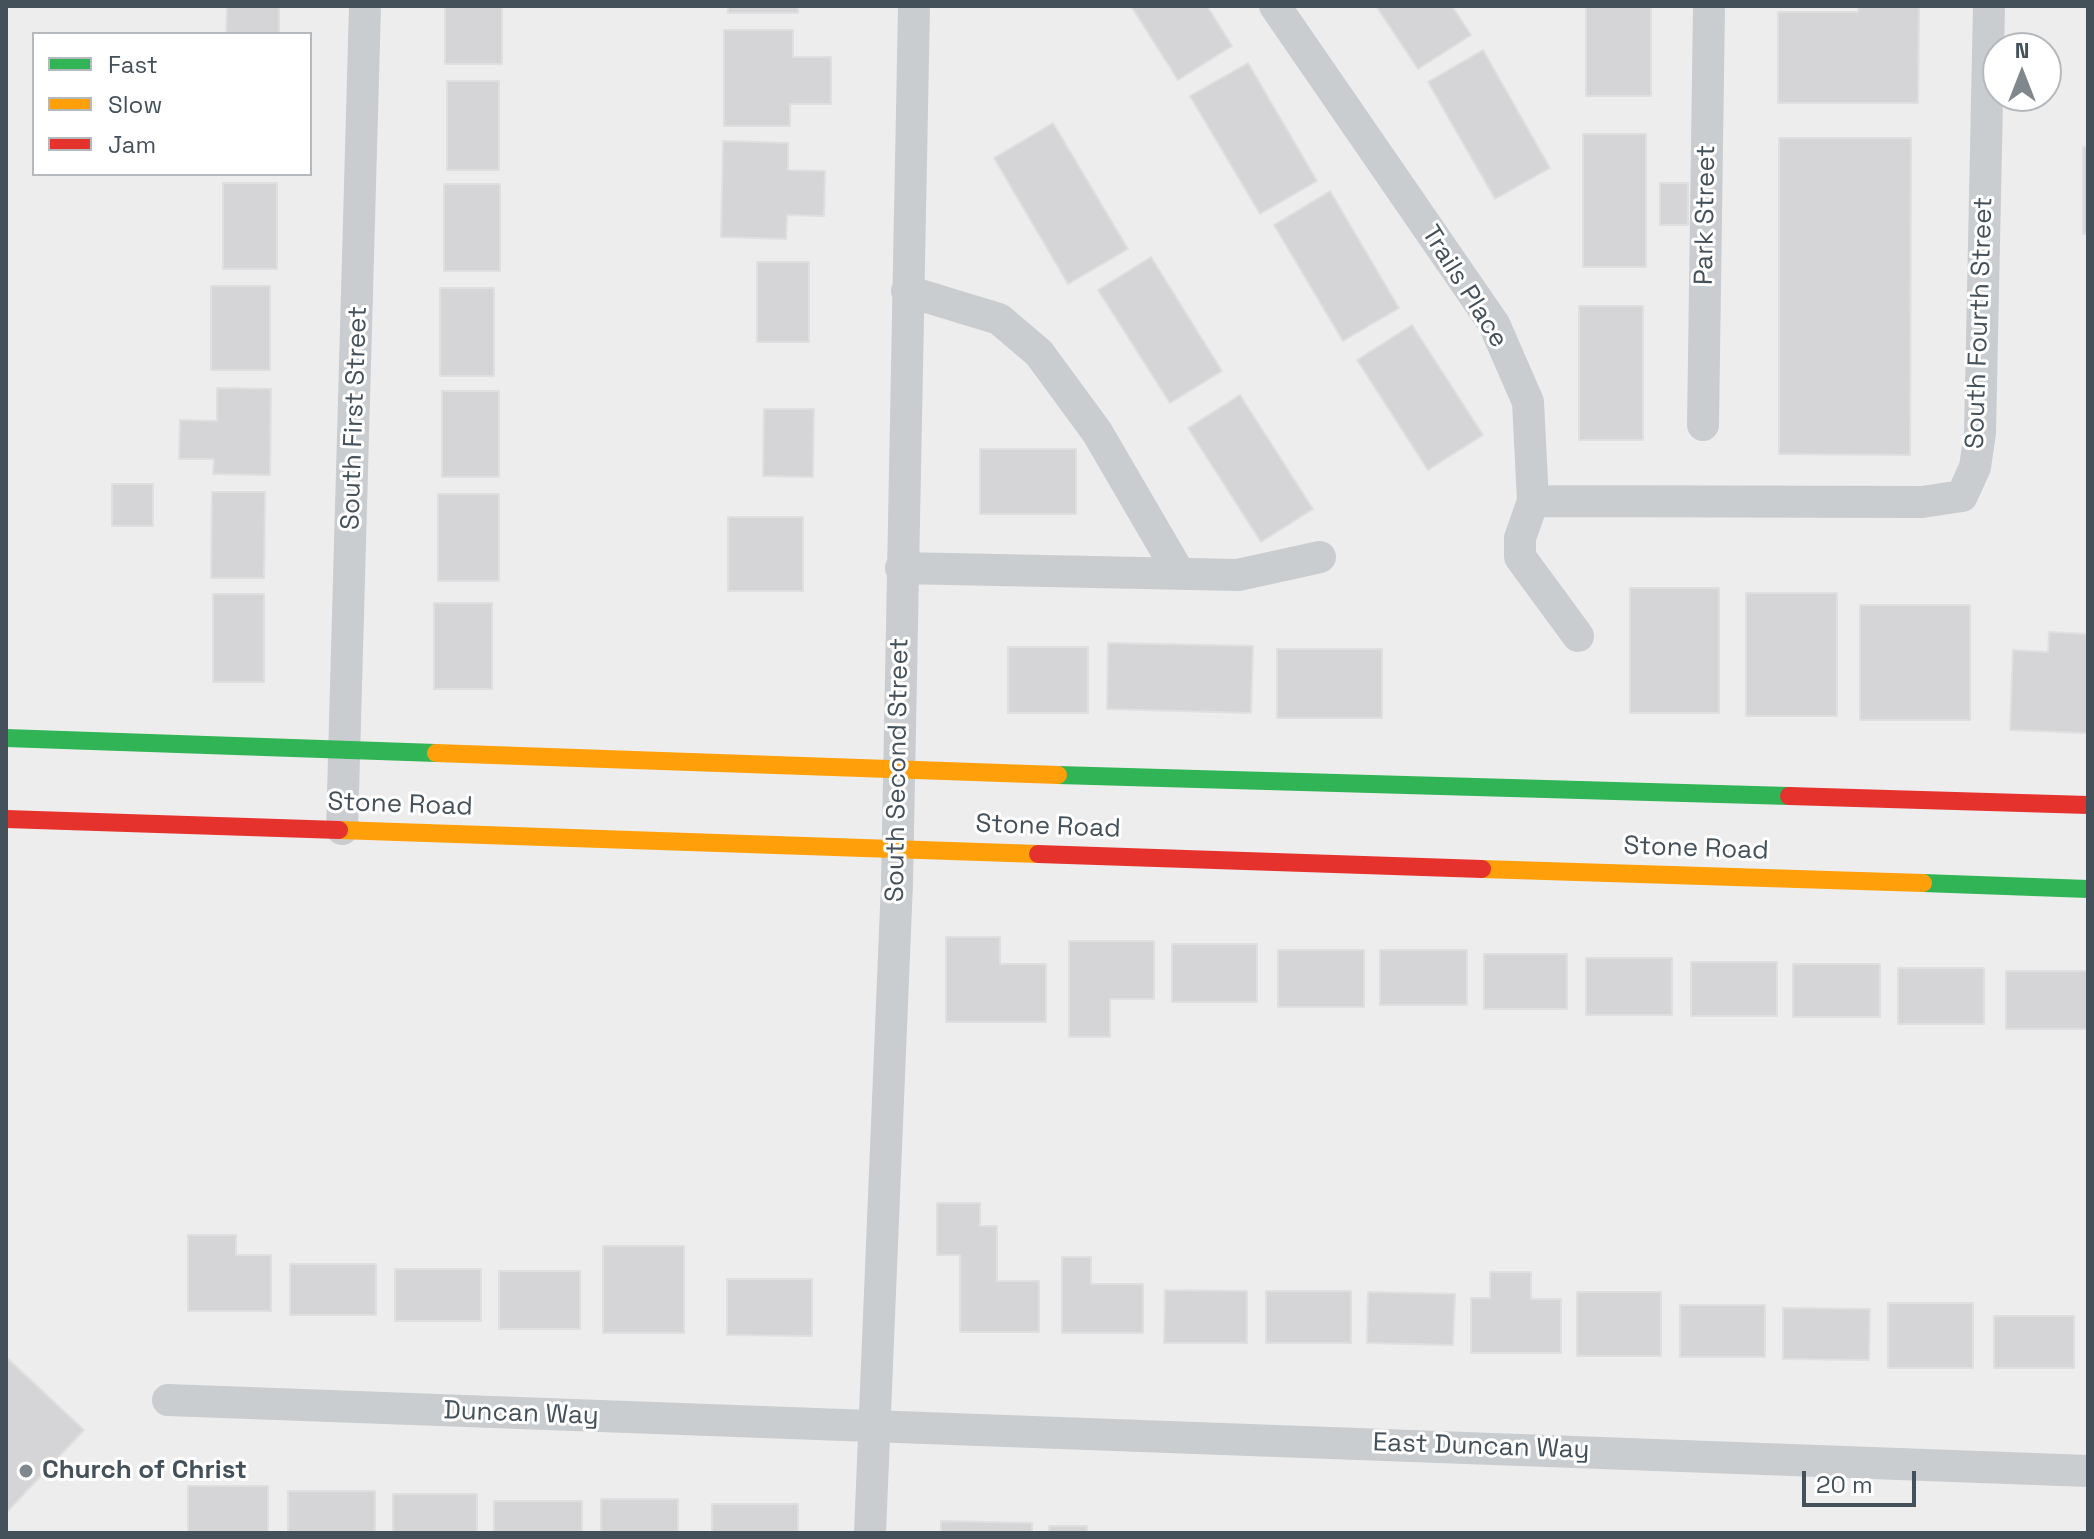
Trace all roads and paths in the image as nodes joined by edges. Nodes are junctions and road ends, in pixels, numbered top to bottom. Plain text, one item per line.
1 (365, 6) edge
2 (914, 6) edge
3 (1275, 6) edge
4 (1709, 6) edge
5 (1989, 6) edge
6 (907, 291) junction
7 (1703, 425) dead end
8 (1533, 501) junction
9 (1320, 557) dead end
10 (901, 568) junction
11 (1178, 571) junction
12 (1578, 636) dead end
13 (6, 738) edge
14 (345, 751) junction
15 (899, 770) junction
16 (2088, 805) edge
17 (6, 819) edge
18 (342, 829) junction
19 (898, 848) junction
20 (2088, 889) edge
21 (168, 1400) dead end
22 (874, 1428) junction
23 (2088, 1471) edge
24 (870, 1533) edge

1 - 14 street, South First Street
2 - 6 street, South Second Street
3 - 8 street, Trails Place
4 - 7 street, Park Street
5 - 8 street, South Fourth Street
6 - 10 street, South Second Street
6 - 11 street
8 - 12 street, Trails Place
9 - 11 street
10 - 11 street
10 - 15 street, South Second Street
13 - 14 main road, Stone Road
14 - 15 main road, Stone Road
14 - 18 street, South First Street
15 - 16 main road, Stone Road
15 - 19 street, South Second Street
17 - 18 main road, Stone Road
18 - 19 main road, Stone Road
19 - 20 main road, Stone Road
19 - 22 street, South Second Street
21 - 22 street, Duncan Way
22 - 23 street, East Duncan Way
22 - 24 street, South Second Street

